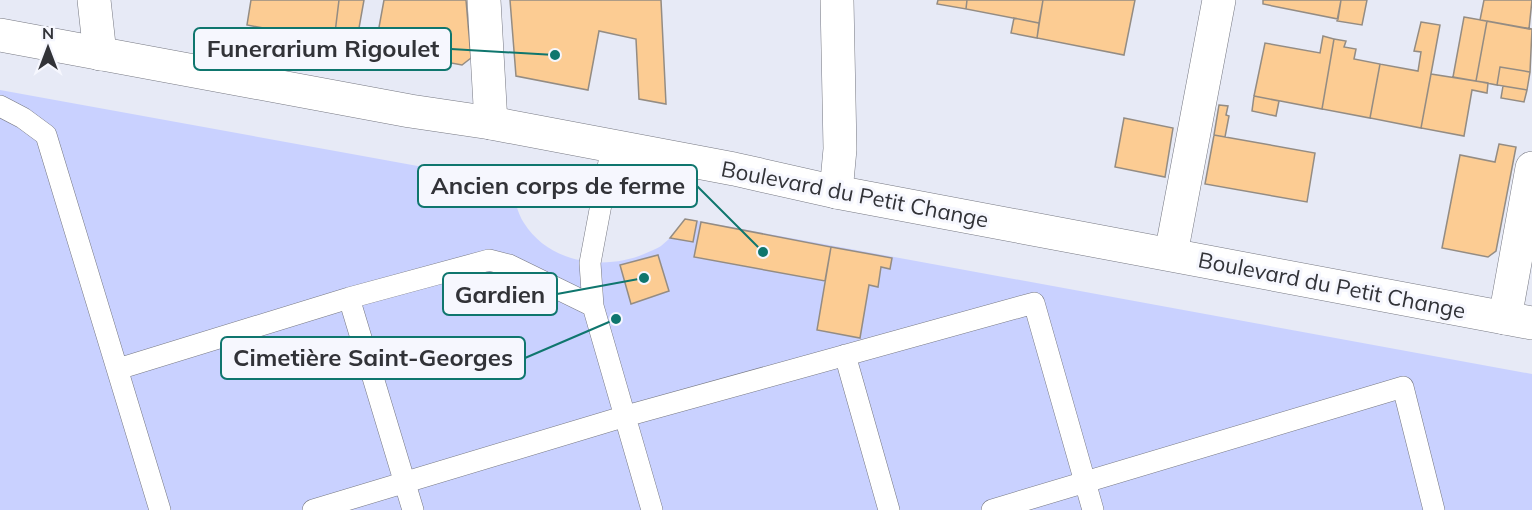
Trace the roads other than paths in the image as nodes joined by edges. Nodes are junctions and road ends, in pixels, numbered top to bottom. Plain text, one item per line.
1 (94, 0) edge
2 (484, 0) edge
3 (837, 0) edge
4 (1219, 0) edge
5 (0, 35) edge
6 (100, 54) junction
7 (0, 106) edge
8 (491, 123) junction
9 (612, 146) junction
10 (1532, 168) edge
11 (836, 192) junction
12 (1171, 254) junction
13 (349, 298) junction
14 (593, 306) junction
15 (1519, 320) edge
16 (845, 355) junction
17 (118, 369) junction
18 (626, 416) junction
19 (1085, 482) junction
20 (404, 483) junction
21 (160, 510) edge
22 (314, 510) edge
23 (413, 510) edge
24 (652, 510) edge
25 (889, 510) edge
26 (992, 510) edge
27 (1093, 510) edge
28 (1434, 510) edge

1 - 6 main road
2 - 8 main road
3 - 11 main road
4 - 12 main road
5 - 6 main road, Boulevard du Petit Change
6 - 8 main road, Boulevard du Petit Change
7 - 17 lane
8 - 9 main road, Boulevard du Petit Change
9 - 11 main road, Boulevard du Petit Change
9 - 14 lane
10 - 15 main road
11 - 12 main road, Boulevard du Petit Change
12 - 15 main road, Boulevard du Petit Change
13 - 14 lane
13 - 17 lane
13 - 20 lane
14 - 18 lane
16 - 18 lane
16 - 19 lane
16 - 25 lane
17 - 21 lane
18 - 20 lane
18 - 24 lane
19 - 26 lane
19 - 27 lane
19 - 28 lane
20 - 22 lane
20 - 23 lane

